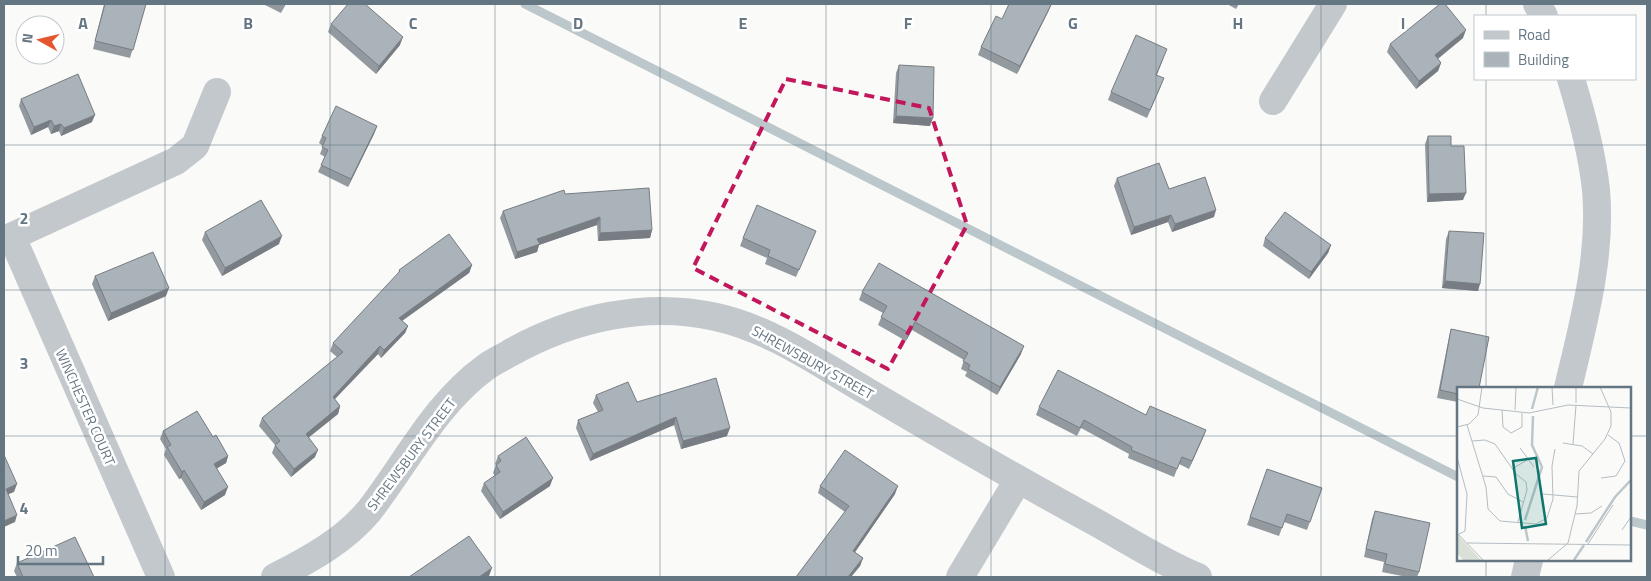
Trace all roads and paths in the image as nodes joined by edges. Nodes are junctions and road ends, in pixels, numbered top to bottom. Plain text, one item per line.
1 (1333, 4) edge
2 (1537, 4) edge
3 (1543, 15) edge
4 (1571, 80) edge
5 (217, 92) dead end
6 (1273, 101) dead end
7 (8, 239) edge
8 (1568, 387) edge
9 (1018, 480) junction
10 (1529, 561) edge
11 (161, 577) edge
12 (275, 577) edge
13 (960, 577) edge
14 (1198, 577) edge
15 (1525, 577) edge

1 - 6 street
2 - 3 street
4 - 8 street
5 - 7 street, WINCHESTER COURT
7 - 11 street, WINCHESTER COURT
9 - 12 street, SHREWSBURY STREET
9 - 13 street
9 - 14 street, SHREWSBURY STREET
10 - 15 street

